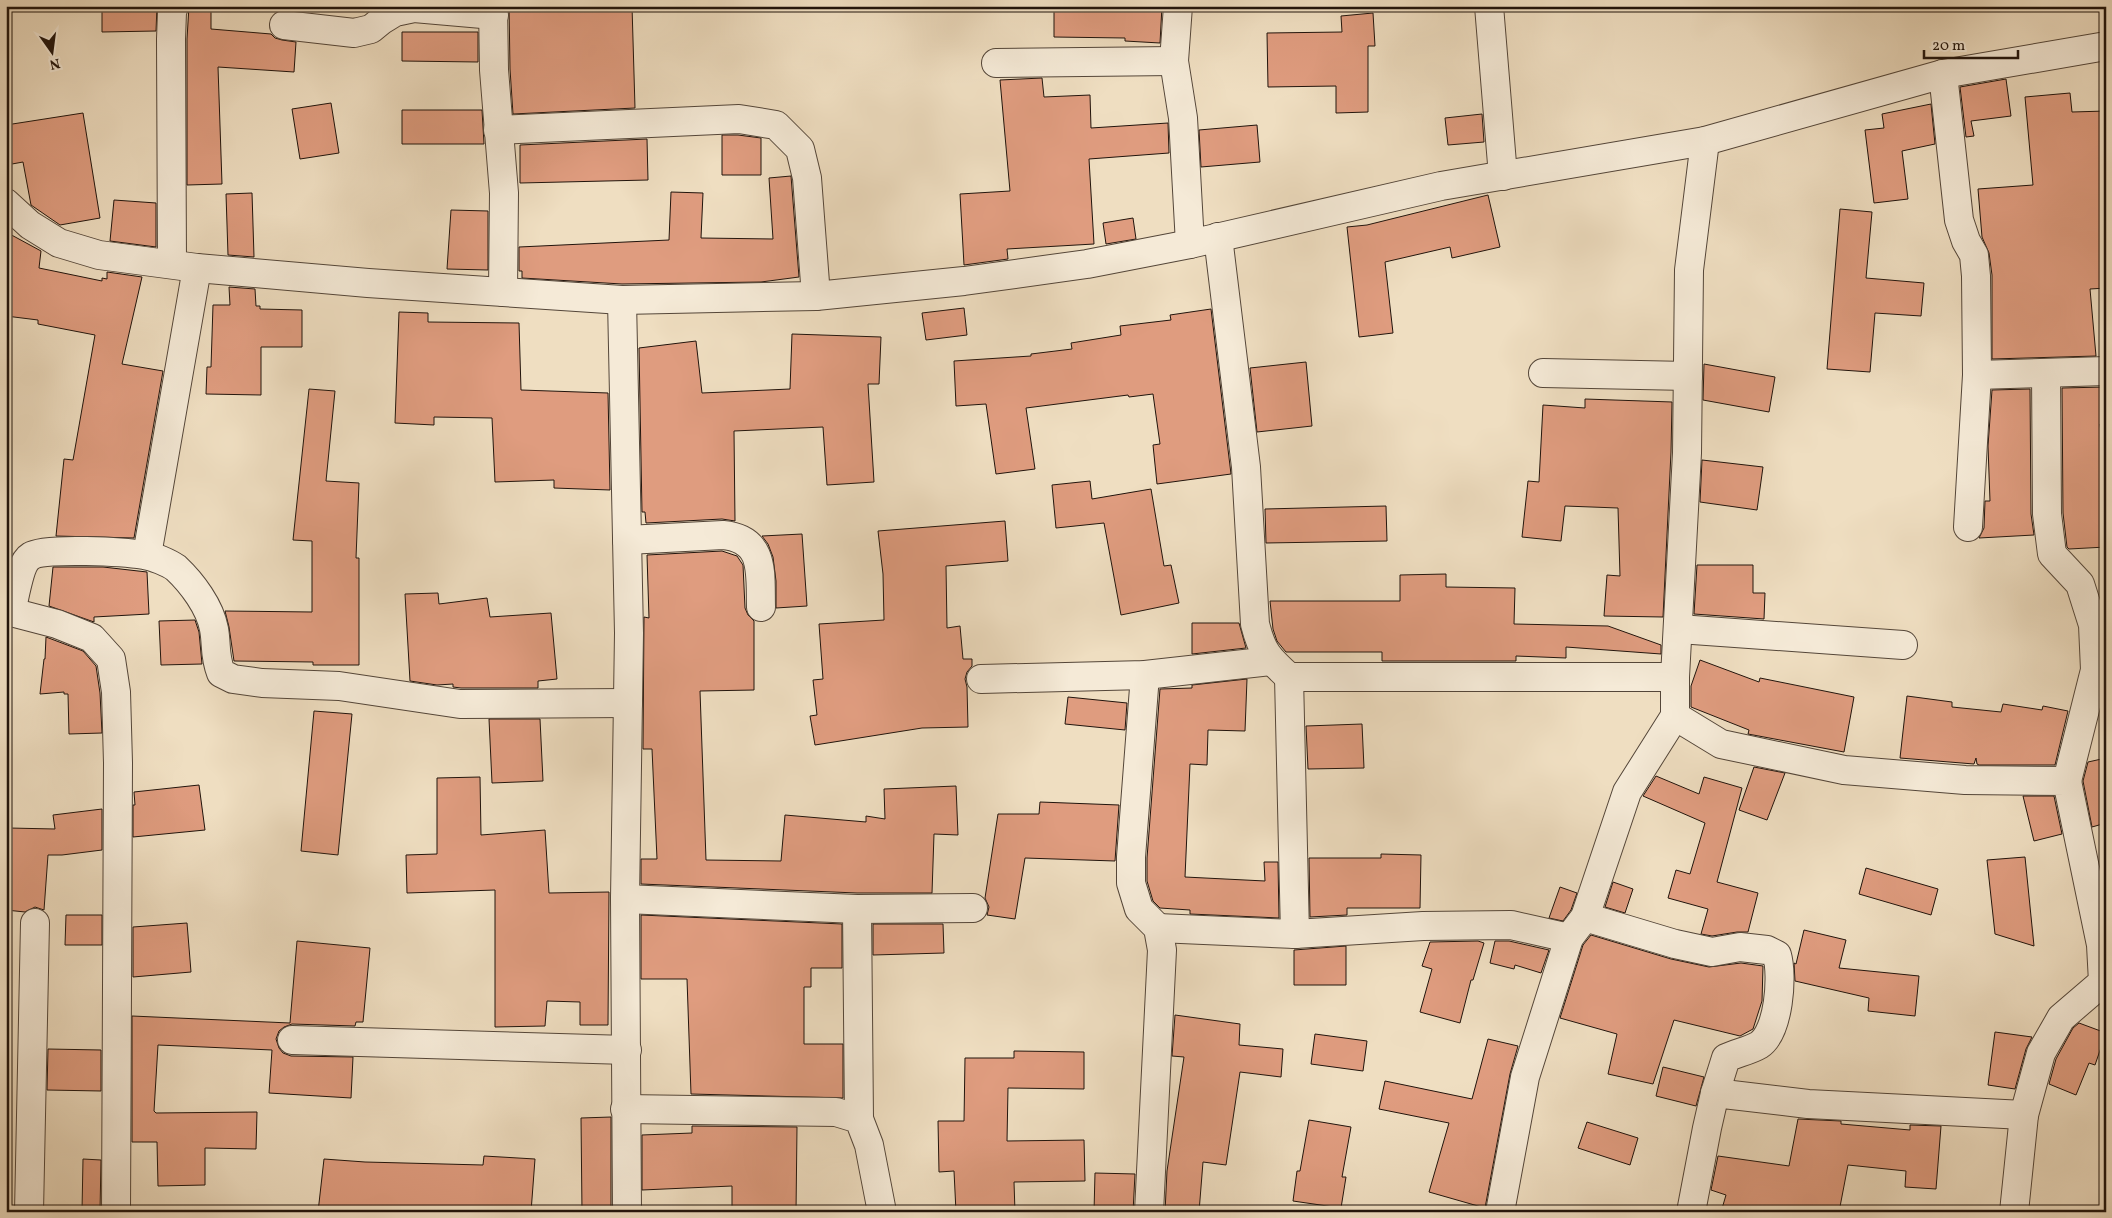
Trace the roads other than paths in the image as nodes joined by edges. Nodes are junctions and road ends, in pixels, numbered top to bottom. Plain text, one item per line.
1 (174, 6) edge
2 (1178, 6) edge
3 (1489, 6) edge
4 (494, 11) edge
5 (284, 25) dead end
6 (2106, 46) edge
7 (1174, 60) junction
8 (996, 64) dead end
9 (1943, 74) junction
10 (498, 130) junction
11 (1705, 141) junction
12 (1503, 176) junction
13 (6, 203) edge
14 (1218, 237) junction
15 (1190, 244) junction
16 (185, 266) junction
17 (503, 292) junction
18 (816, 296) junction
19 (622, 300) junction
20 (2106, 371) edge
21 (1543, 373) dead end
22 (2046, 373) junction
23 (1977, 375) junction
24 (1688, 376) junction
25 (1968, 527) dead end
26 (628, 540) junction
27 (147, 555) junction
28 (761, 607) dead end
29 (9, 612) edge
30 (1679, 629) junction
31 (1903, 645) dead end
32 (1280, 669) junction
33 (1145, 675) junction
34 (1675, 677) junction
35 (981, 679) dead end
36 (628, 703) junction
37 (1675, 716) junction
38 (2067, 781) junction
39 (625, 899) junction
40 (973, 908) dead end
41 (857, 909) junction
42 (34, 922) dead end
43 (1158, 928) junction
44 (1577, 928) junction
45 (1295, 934) junction
46 (2104, 982) edge
47 (292, 1040) dead end
48 (627, 1050) junction
49 (1715, 1093) junction
50 (625, 1109) junction
51 (2024, 1116) junction
52 (859, 1119) junction
53 (29, 1212) edge
54 (116, 1212) edge
55 (627, 1212) edge
56 (882, 1212) edge
57 (1149, 1212) edge
58 (1500, 1212) edge
59 (1691, 1212) edge
60 (2014, 1212) edge

1 - 16 street
2 - 7 street
3 - 12 street
4 - 5 street
4 - 10 street
6 - 9 street
7 - 8 street
7 - 15 street
9 - 11 street
9 - 23 street
10 - 17 street
10 - 18 street
11 - 12 street
11 - 24 street
12 - 14 street
13 - 16 street
14 - 15 street
14 - 32 street
15 - 18 street
16 - 17 street
16 - 27 street
17 - 19 street
18 - 19 street
19 - 26 street
20 - 22 street
21 - 24 street
22 - 23 street
22 - 38 street
23 - 25 street
24 - 30 street
26 - 28 street
26 - 36 street
27 - 29 street
27 - 36 street
29 - 54 street
30 - 31 street
30 - 34 street
32 - 33 street
32 - 34 street
32 - 45 street
33 - 35 street
33 - 43 street
34 - 37 street
36 - 39 street
37 - 38 street
37 - 44 street
38 - 46 street
39 - 41 street
39 - 48 street
40 - 41 street
41 - 52 street
42 - 53 street
43 - 45 street
43 - 57 street
44 - 45 street
44 - 49 street
44 - 58 street
46 - 51 street
47 - 48 street
48 - 50 street
49 - 51 street
49 - 59 street
50 - 52 street
50 - 55 street
51 - 60 street
52 - 56 street

